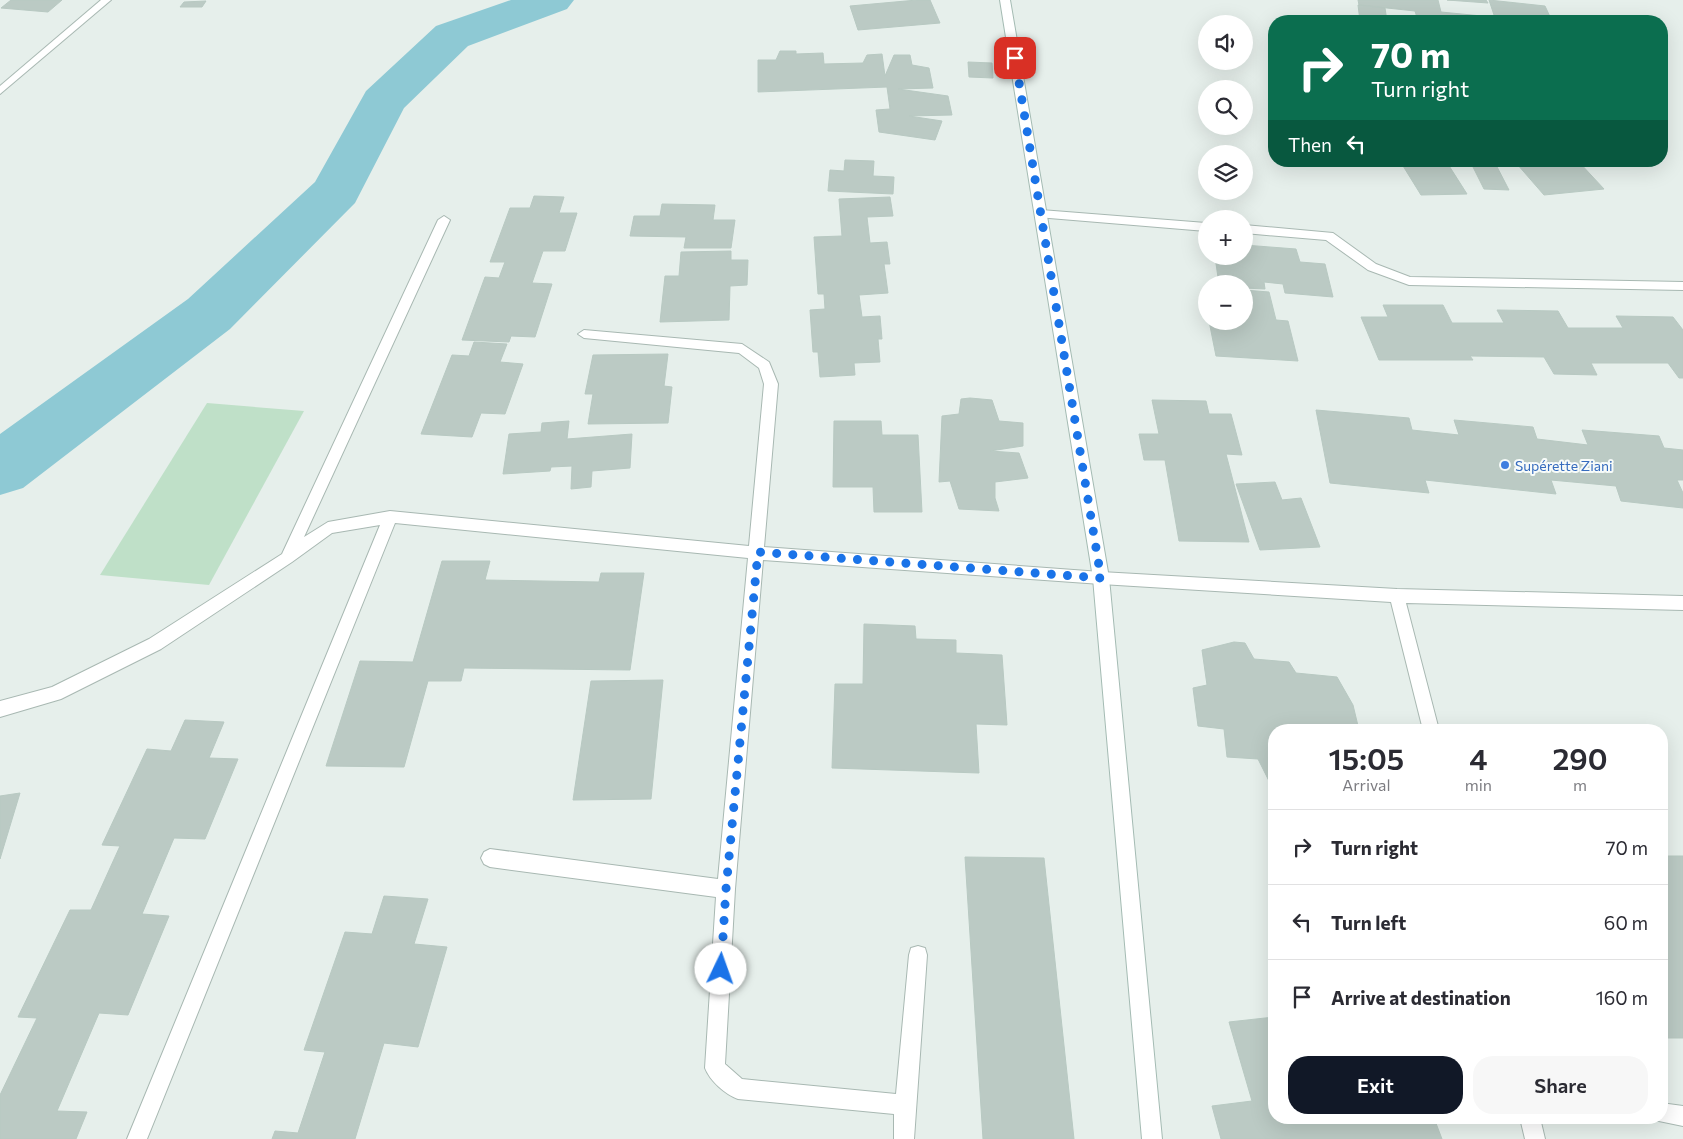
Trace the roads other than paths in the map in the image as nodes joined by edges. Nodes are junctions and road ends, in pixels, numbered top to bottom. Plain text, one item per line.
1 (106, 0) edge
2 (1005, 0) edge
3 (0, 91) edge
4 (1041, 214) junction
5 (444, 220) dead end
6 (1198, 225) edge
7 (1253, 231) edge
8 (1683, 286) edge
9 (584, 334) dead end
10 (390, 517) junction
11 (758, 552) junction
12 (287, 558) junction
13 (1101, 578) junction
14 (1397, 596) junction
15 (1683, 603) edge
16 (0, 709) edge
17 (1429, 724) edge
18 (490, 858) dead end
19 (726, 889) junction
20 (918, 955) dead end
21 (905, 1105) junction
22 (1668, 1114) edge
23 (1683, 1116) edge
24 (1532, 1124) edge
25 (137, 1139) edge
26 (904, 1139) edge
27 (1152, 1139) edge
28 (1536, 1139) edge

1 - 3 street
2 - 4 street
4 - 6 street
4 - 13 street
5 - 12 street
7 - 8 street
9 - 11 street
10 - 11 street
10 - 12 street
10 - 25 street
11 - 13 street
11 - 19 street
12 - 16 street
13 - 14 street
13 - 27 street
14 - 15 street
14 - 17 street
18 - 19 street
19 - 21 street
20 - 21 street
21 - 26 street
22 - 23 street
24 - 28 street

